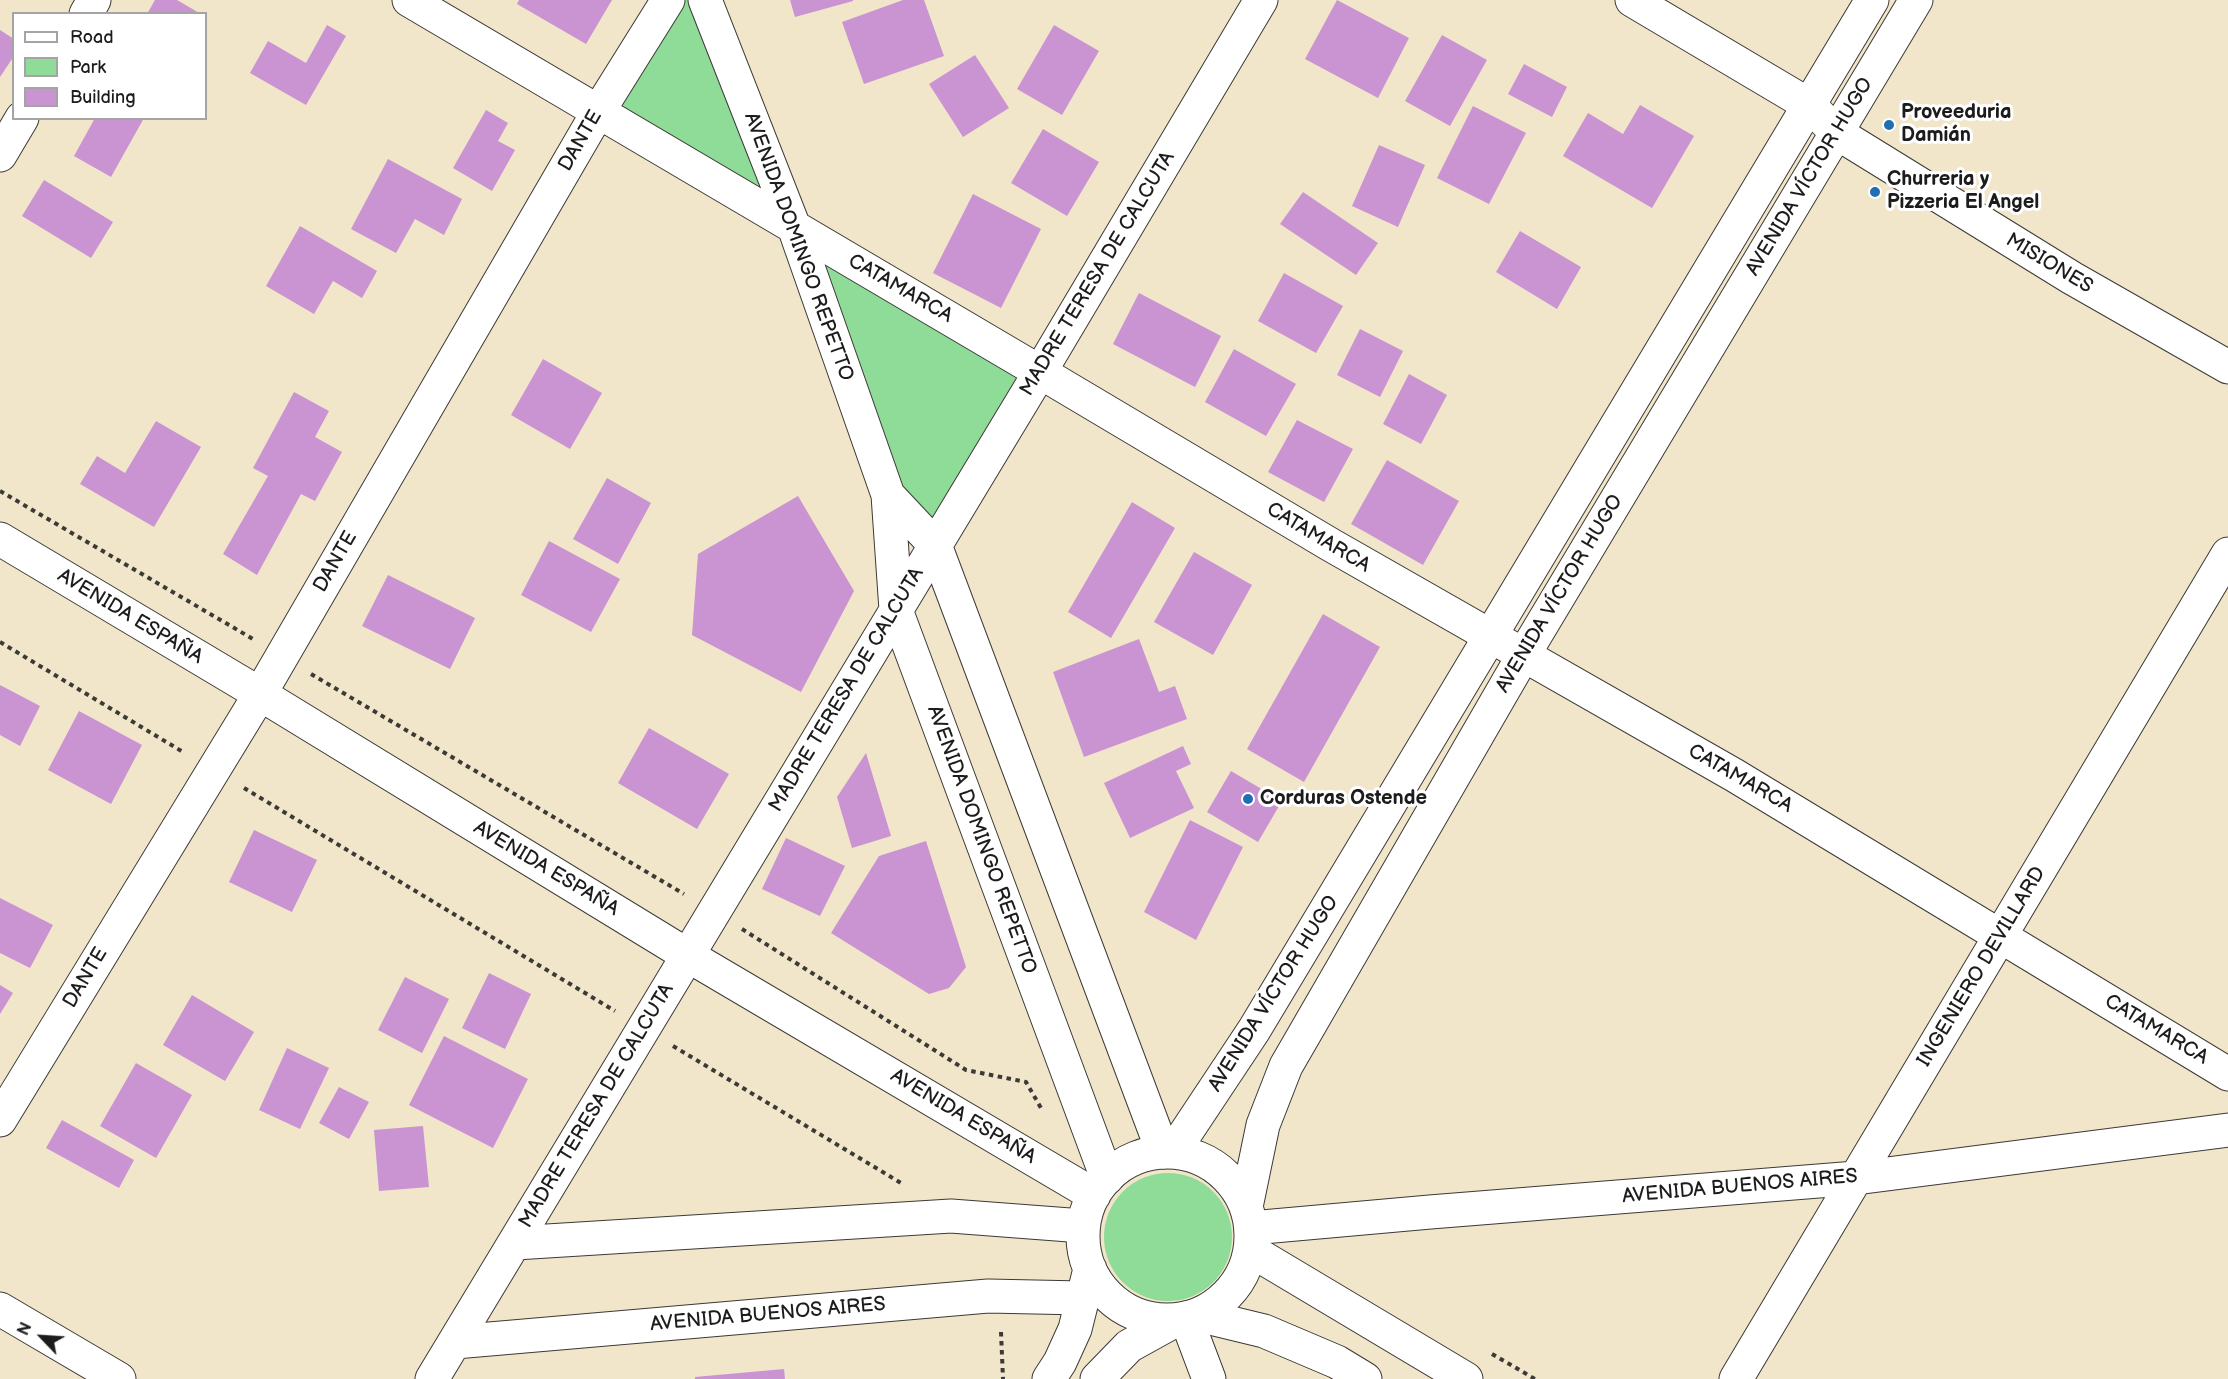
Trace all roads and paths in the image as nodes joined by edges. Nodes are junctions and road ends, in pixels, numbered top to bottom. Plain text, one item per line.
1 (409, 0) edge
2 (668, 0) edge
3 (705, 0) edge
4 (1261, 0) edge
5 (1632, 0) edge
6 (1872, 0) edge
7 (1916, 0) edge
8 (1809, 105) junction
9 (598, 112) junction
10 (21, 120) edge
11 (1837, 133) junction
12 (0, 155) edge
13 (794, 227) junction
14 (2228, 367) edge
15 (1040, 372) junction
16 (0, 491) edge
17 (888, 495) junction
18 (0, 539) edge
19 (935, 545) junction
20 (2228, 554) edge
21 (896, 610) junction
22 (1489, 637) junction
23 (0, 642) edge
24 (281, 656) junction
25 (1523, 656) junction
26 (260, 694) junction
27 (213, 770) junction
28 (714, 912) junction
29 (2001, 936) junction
30 (687, 956) junction
31 (644, 1029) junction
32 (2228, 1074) edge
33 (1044, 1112) dead end
34 (0, 1120) edge
35 (2228, 1130) edge
36 (1168, 1152) junction
37 (1856, 1178) junction
38 (906, 1186) dead end
39 (1100, 1186) junction
40 (1083, 1226) junction
41 (1249, 1228) junction
42 (515, 1243) junction
43 (1086, 1284) junction
44 (1000, 1297) junction
45 (0, 1309) edge
46 (1187, 1318) junction
47 (455, 1342) junction
48 (119, 1379) edge
49 (432, 1379) edge
50 (1003, 1379) edge
51 (1049, 1379) edge
52 (1097, 1379) edge
53 (1209, 1379) edge
54 (1365, 1379) edge
55 (1466, 1379) edge
56 (1736, 1379) edge

1 - 9 street, CATAMARCA
2 - 9 street, DANTE
3 - 13 street, AVENIDA DOMINGO REPETTO
4 - 15 street, MADRE TERESA DE CALCUTA
5 - 8 street, MISIONES
6 - 8 street, AVENIDA VÍCTOR HUGO
7 - 11 street, AVENIDA VÍCTOR HUGO
8 - 11 street, MISIONES
8 - 22 street, AVENIDA VÍCTOR HUGO
9 - 13 street, CATAMARCA
9 - 24 street, DANTE
10 - 12 street
11 - 14 street, MISIONES
11 - 25 street, AVENIDA VÍCTOR HUGO
13 - 15 street, CATAMARCA
13 - 17 street, AVENIDA DOMINGO REPETTO
15 - 19 street, MADRE TERESA DE CALCUTA
15 - 22 street, CATAMARCA
16 - 24 path
17 - 19 street, AVENIDA DOMINGO REPETTO
17 - 21 street, AVENIDA DOMINGO REPETTO
18 - 26 street, AVENIDA ESPAÑA
19 - 21 street, MADRE TERESA DE CALCUTA
19 - 36 street, AVENIDA DOMINGO REPETTO
20 - 29 street, INGENIERO DEVILLARD
21 - 28 street, MADRE TERESA DE CALCUTA
21 - 39 street, AVENIDA DOMINGO REPETTO
22 - 25 street, CATAMARCA
22 - 36 street, AVENIDA VÍCTOR HUGO
23 - 27 path
24 - 26 street, DANTE
24 - 28 path
25 - 29 street, CATAMARCA
25 - 41 street, AVENIDA VÍCTOR HUGO
26 - 27 street, DANTE
26 - 30 street, AVENIDA ESPAÑA
27 - 31 path
27 - 34 street, DANTE
28 - 30 street, MADRE TERESA DE CALCUTA
28 - 33 path
29 - 32 street, CATAMARCA
29 - 37 street, INGENIERO DEVILLARD
30 - 31 street, MADRE TERESA DE CALCUTA
30 - 39 street, AVENIDA ESPAÑA
31 - 38 path
31 - 42 street, MADRE TERESA DE CALCUTA
35 - 37 street, AVENIDA BUENOS AIRES
36 - 39 street
36 - 41 street
37 - 41 street, AVENIDA BUENOS AIRES
37 - 56 street, INGENIERO DEVILLARD
39 - 40 street
40 - 42 street
40 - 43 street
41 - 46 street
41 - 55 street
42 - 47 street, MADRE TERESA DE CALCUTA
43 - 44 street, AVENIDA BUENOS AIRES
43 - 46 street
43 - 51 street
44 - 47 street, AVENIDA BUENOS AIRES
44 - 50 path
45 - 48 street
46 - 52 street
46 - 53 street
46 - 54 street
47 - 49 street, MADRE TERESA DE CALCUTA

